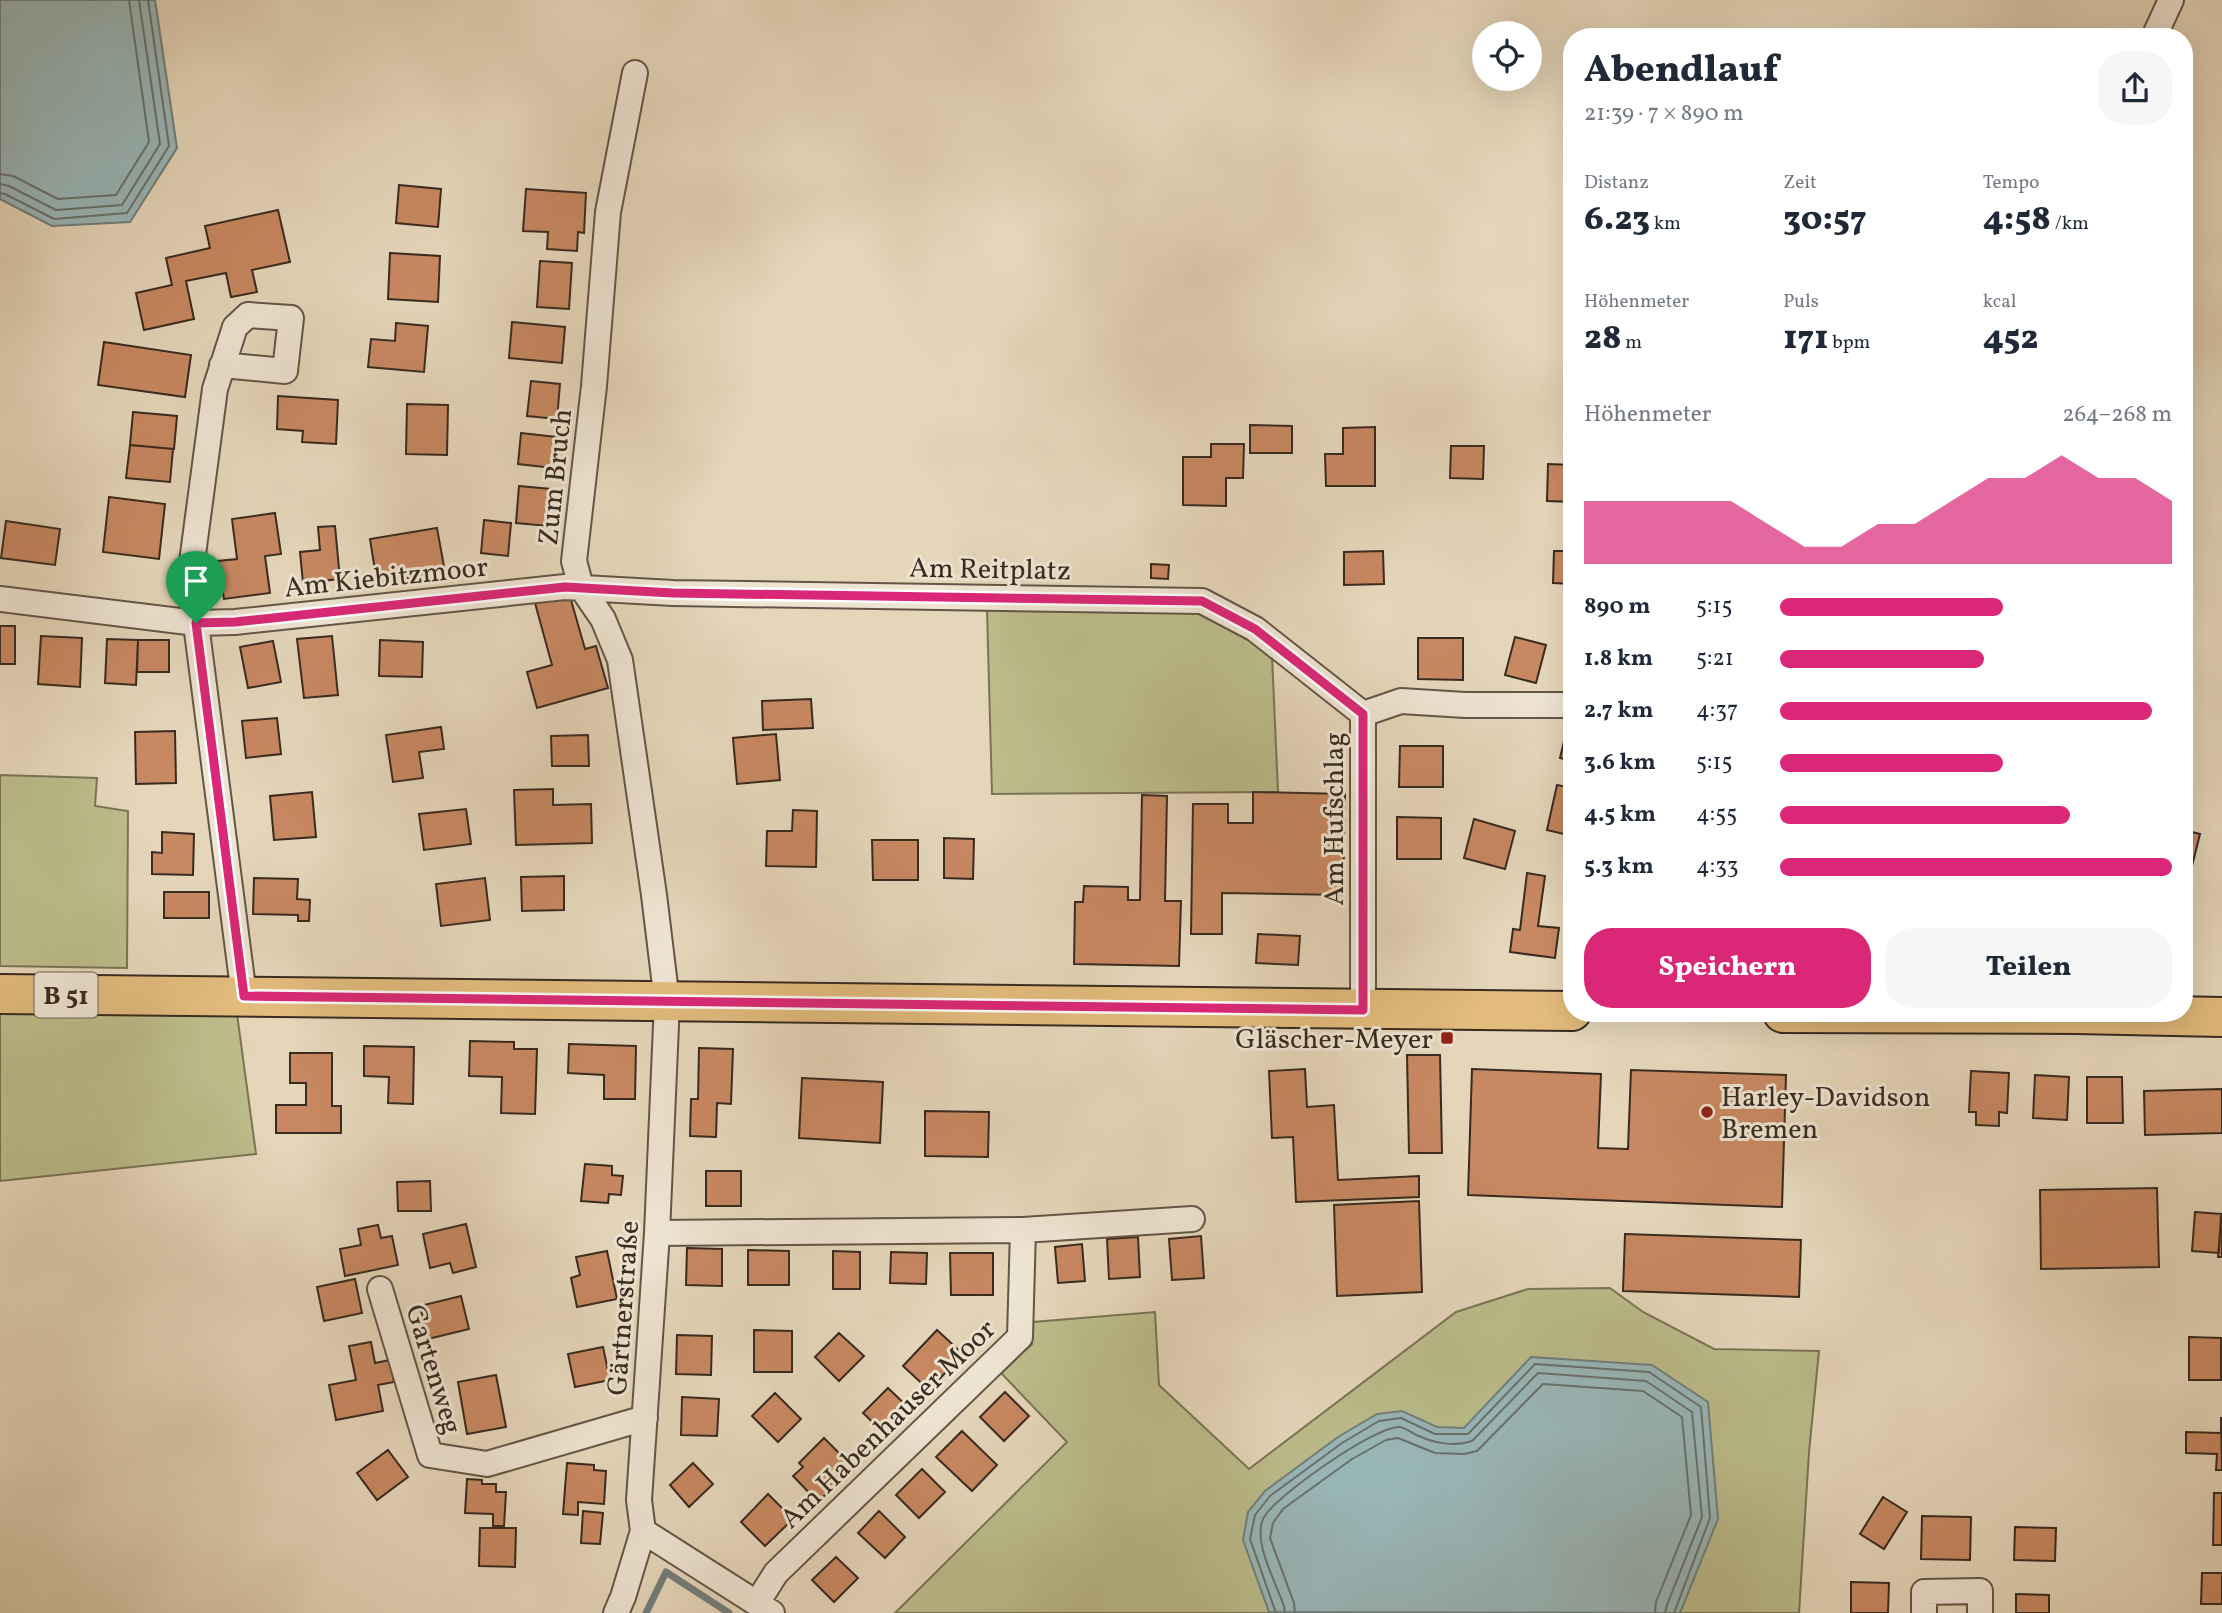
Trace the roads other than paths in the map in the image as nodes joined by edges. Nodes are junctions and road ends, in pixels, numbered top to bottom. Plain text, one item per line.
1 (2171, 0) edge
2 (2158, 28) edge
3 (635, 73) dead end
4 (222, 365) dead end
5 (581, 587) junction
6 (0, 599) edge
7 (196, 623) junction
8 (1563, 705) edge
9 (1363, 714) junction
10 (0, 994) edge
11 (244, 996) junction
12 (667, 1002) junction
13 (1363, 1010) junction
14 (1563, 1011) edge
15 (2193, 1016) edge
16 (2222, 1017) edge
17 (1192, 1219) dead end
18 (1023, 1230) junction
19 (657, 1233) junction
20 (380, 1289) dead end
21 (645, 1418) junction
22 (643, 1531) junction
23 (764, 1608) edge
24 (616, 1613) edge
25 (1924, 1613) edge
26 (1980, 1613) edge

1 - 2 street
3 - 5 street, Zum Bruch
4 - 7 street
5 - 7 street, Am Kiebitzmoor
5 - 9 street, Am Reitplatz
5 - 12 street, Zum Bruch
6 - 7 street, Am Kiebitzmoor
7 - 11 street
8 - 9 street, Am Hufschlag
9 - 13 street, Am Hufschlag
10 - 11 main road, B 51
11 - 12 main road, B 51
12 - 13 main road, B 51
12 - 19 street, Gärtnerstraße
13 - 14 main road, B 51
15 - 16 main road
17 - 18 street
18 - 19 street
18 - 23 street, Am Habenhauser Moor
19 - 21 street, Gärtnerstraße
20 - 21 street, Gartenweg
21 - 22 street, Gärtnerstraße
22 - 23 street
22 - 24 street, Gärtnerstraße
25 - 26 street

